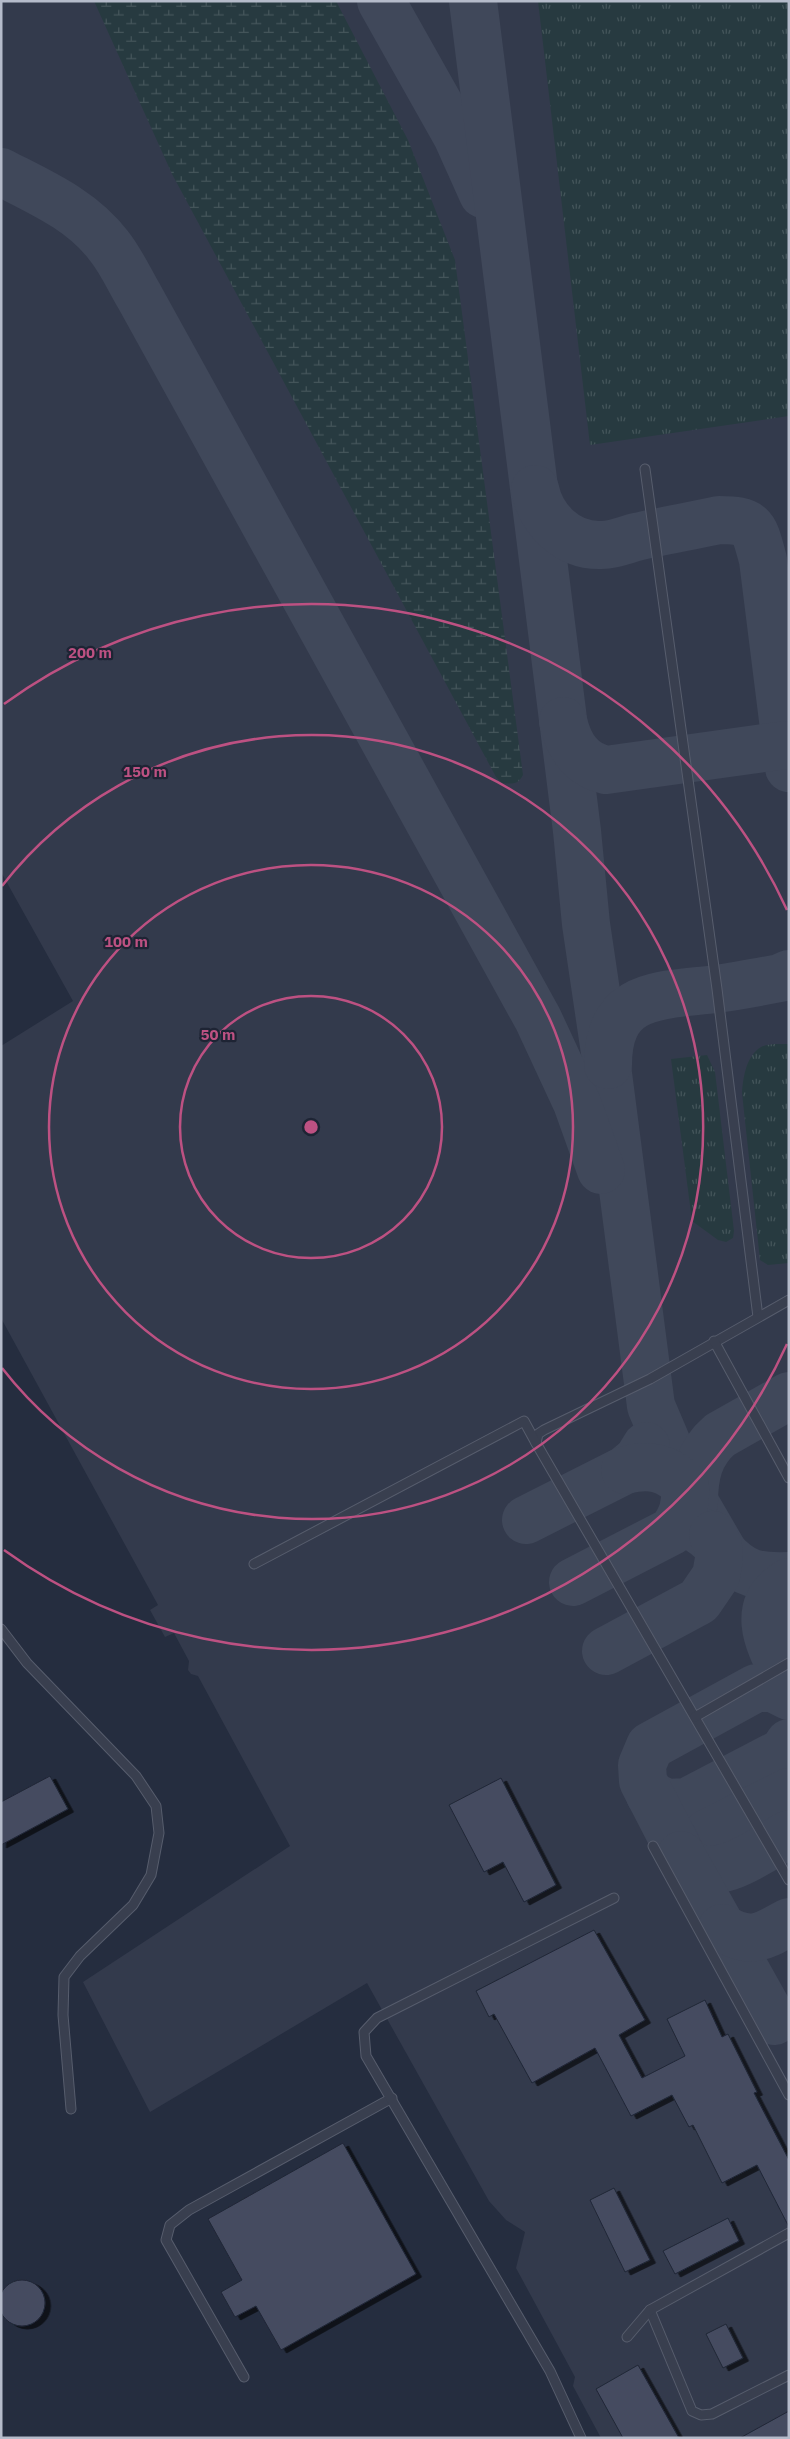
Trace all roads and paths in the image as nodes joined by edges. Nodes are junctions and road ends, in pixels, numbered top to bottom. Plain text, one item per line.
1 (645, 469) dead end
2 (789, 1300) edge
3 (758, 1317) junction
4 (714, 1341) junction
5 (536, 1442) junction
6 (789, 1478) edge
7 (254, 1564) dead end
8 (1, 1629) edge
9 (789, 1662) edge
10 (695, 1716) junction
11 (653, 1846) dead end
12 (789, 1880) edge
13 (614, 1898) dead end
14 (789, 2096) edge
15 (392, 2098) junction
16 (71, 2109) dead end
17 (789, 2234) edge
18 (650, 2310) junction
19 (627, 2336) dead end
20 (789, 2375) edge
21 (244, 2377) dead end
22 (580, 2438) edge

1 - 3 lane
2 - 3 lane
3 - 4 lane
4 - 5 lane
4 - 6 lane
5 - 7 lane
5 - 10 lane
8 - 16 lane
9 - 10 lane
10 - 12 lane
11 - 14 lane
13 - 15 lane
15 - 21 lane
15 - 22 lane
17 - 18 lane
18 - 19 lane
18 - 20 lane

